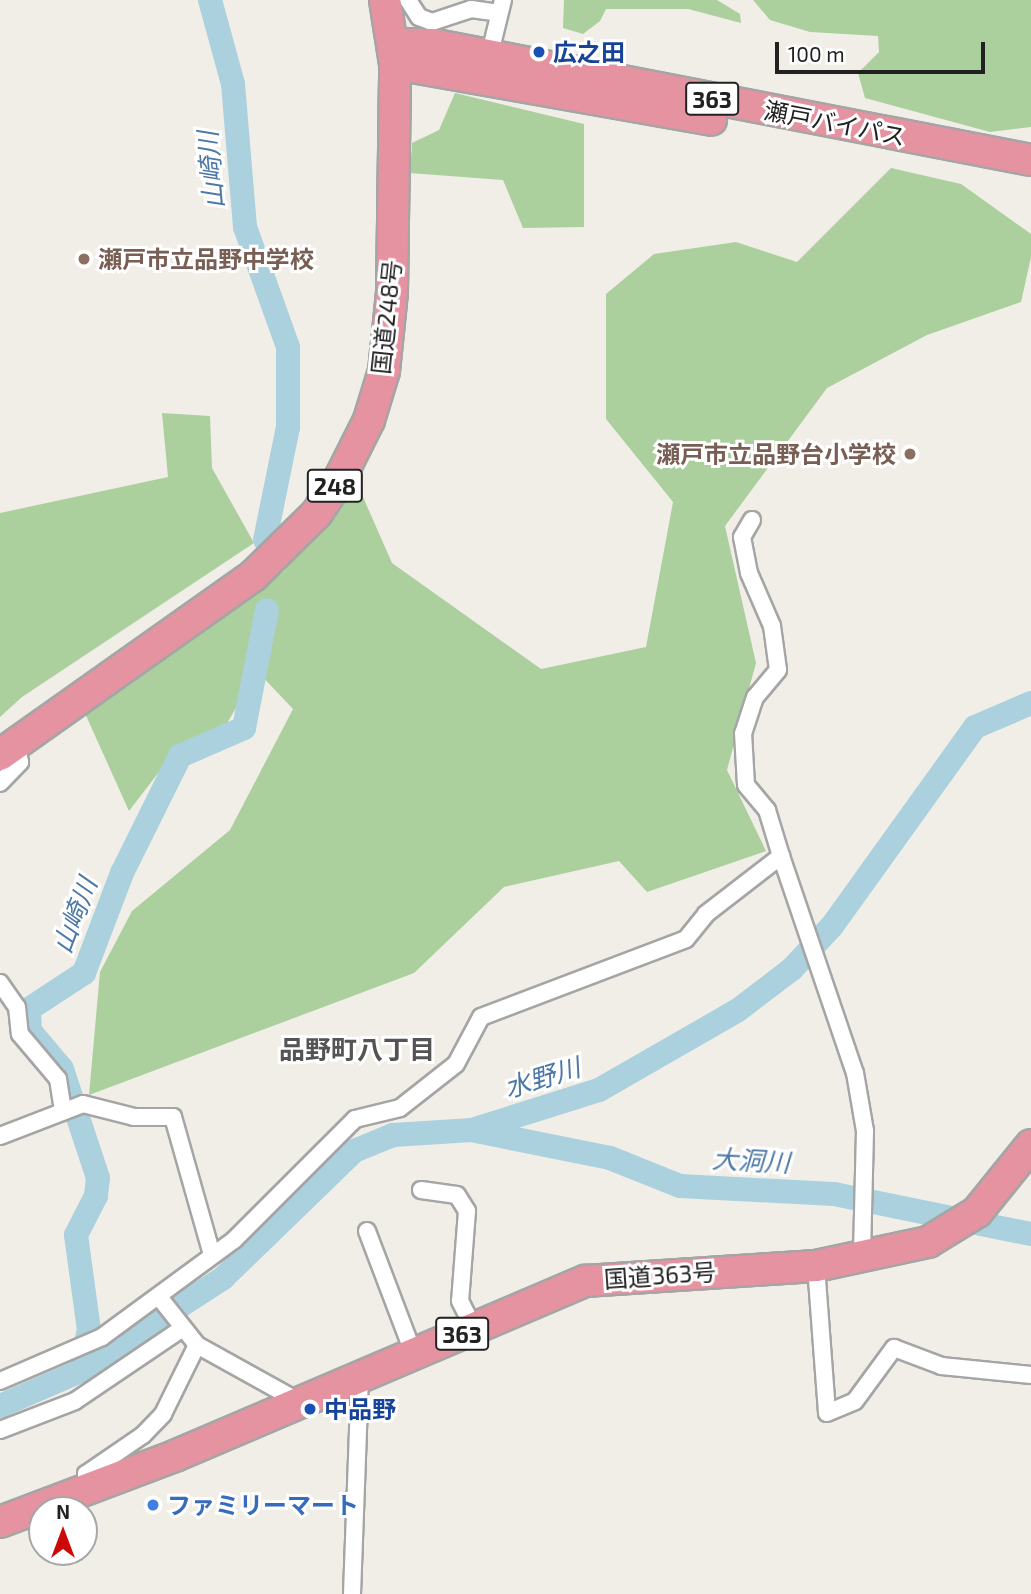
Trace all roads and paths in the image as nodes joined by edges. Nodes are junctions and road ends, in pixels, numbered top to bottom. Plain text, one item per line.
1 (385, 0) edge
2 (408, 0) edge
3 (501, 6) edge
4 (393, 54) junction
5 (489, 57) junction
6 (1031, 160) edge
7 (1031, 179) edge
8 (752, 520) dead end
9 (8, 749) edge
10 (0, 783) edge
11 (780, 856) junction
12 (0, 983) edge
13 (63, 1112) junction
14 (0, 1136) edge
15 (1031, 1145) edge
16 (421, 1190) dead end
17 (366, 1231) dead end
18 (212, 1255) junction
19 (862, 1258) junction
20 (816, 1266) junction
21 (159, 1297) junction
22 (183, 1328) junction
23 (474, 1329) junction
24 (197, 1345) junction
25 (414, 1355) junction
26 (1031, 1375) edge
27 (360, 1378) junction
28 (0, 1381) edge
29 (300, 1402) junction
30 (0, 1430) edge
31 (86, 1490) junction
32 (0, 1522) edge
33 (352, 1594) edge

1 - 4 highway, 国道248号 / 248
2 - 3 street
3 - 5 street
4 - 5 highway, 瀬戸バイパス / 363
4 - 7 highway, 瀬戸バイパス / 363
4 - 9 highway, 国道248号 / 248
5 - 6 highway, 瀬戸バイパス / 363
8 - 11 street
9 - 10 street
11 - 18 street
11 - 19 street
12 - 13 street
13 - 14 street
13 - 18 street
15 - 19 highway, 国道363号 / 363
16 - 23 street
17 - 25 street
18 - 21 street
19 - 20 highway, 国道363号 / 363
20 - 23 highway, 国道363号 / 363
20 - 26 street
21 - 22 street
21 - 28 street
22 - 24 street
22 - 30 street
23 - 25 highway, 国道363号 / 363
24 - 29 street
24 - 31 street
25 - 27 highway, 国道363号 / 363
27 - 29 highway, 国道363号 / 363
27 - 33 street
29 - 31 highway, 国道363号 / 363
31 - 32 highway, 国道363号 / 363

